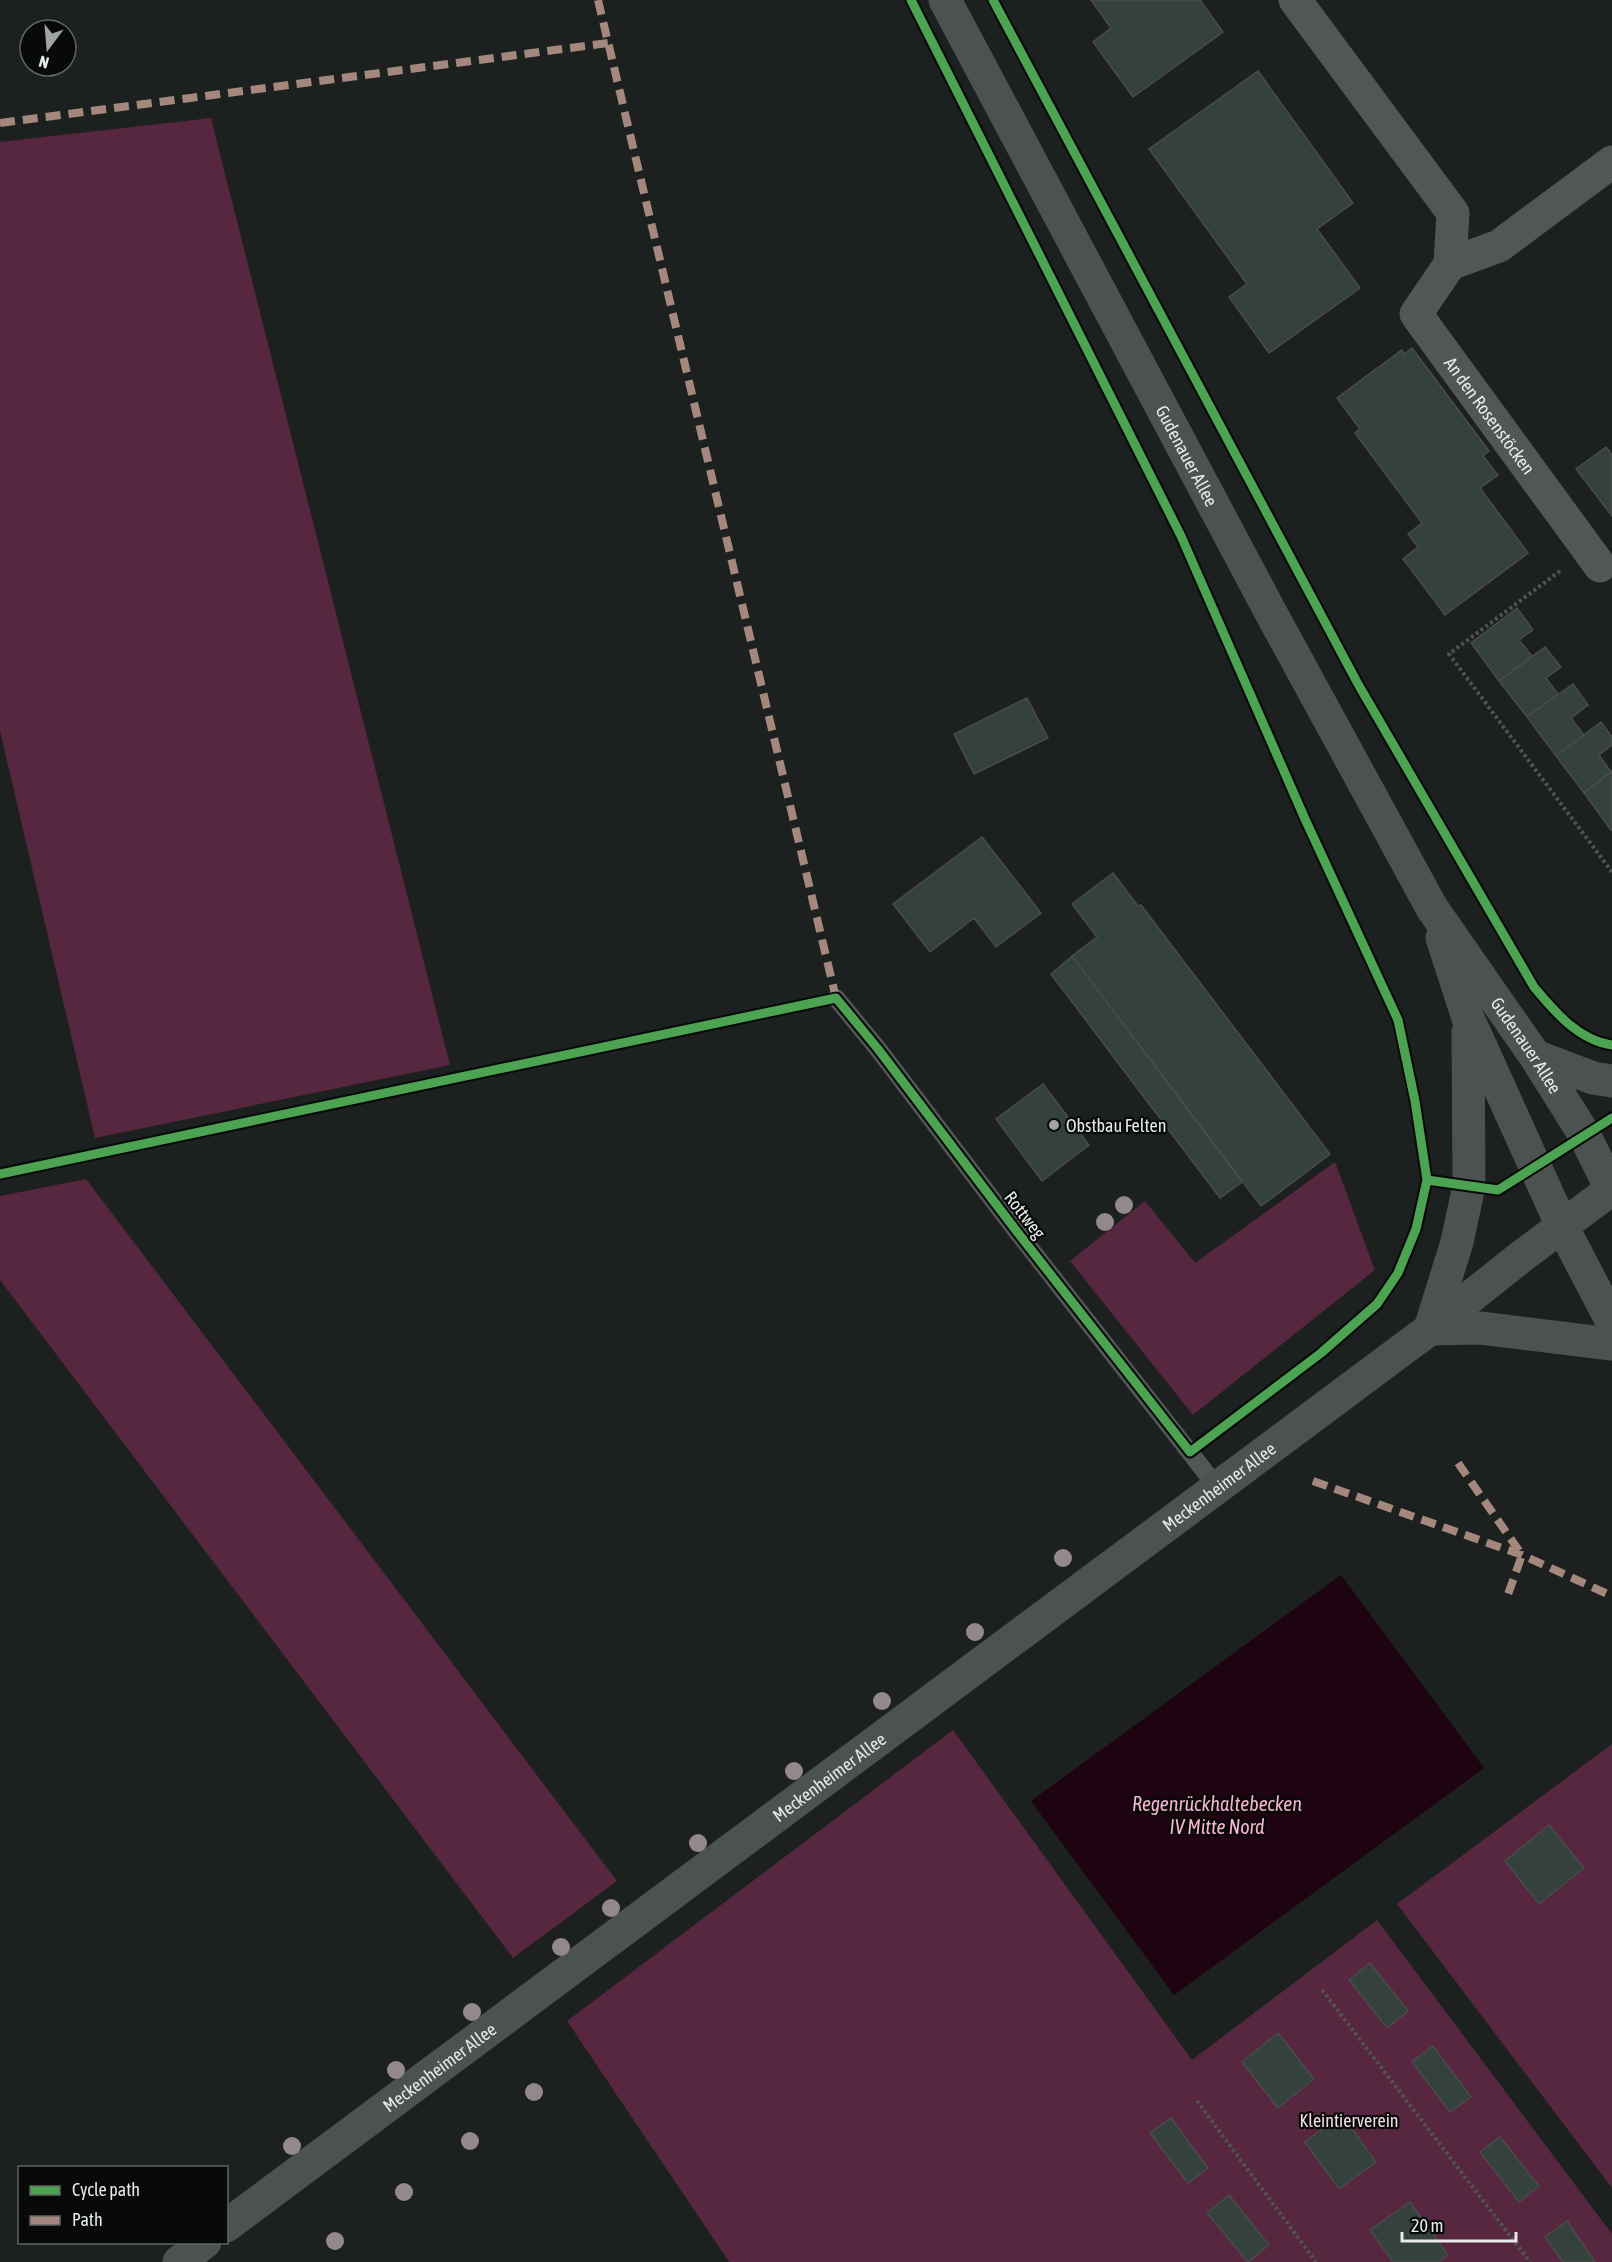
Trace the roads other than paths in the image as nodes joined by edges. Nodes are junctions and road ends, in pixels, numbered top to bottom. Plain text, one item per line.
1 (945, 0) edge
2 (1295, 0) edge
3 (1612, 162) edge
4 (1450, 264) junction
5 (1603, 564) edge
6 (1432, 908) junction
7 (836, 998) dead end
8 (1468, 1018) junction
9 (1535, 1056) junction
10 (1612, 1081) edge
11 (1612, 1189) edge
12 (1562, 1226) junction
13 (1612, 1322) edge
14 (1430, 1329) junction
15 (1612, 1344) edge
16 (1217, 1487) junction
17 (228, 2225) edge
18 (202, 2244) edge
19 (179, 2262) edge

1 - 6 main road, Gudenauer Allee
2 - 4 street
3 - 4 street
4 - 5 street, An den Rosenstöcken
6 - 8 main road, Gudenauer Allee
6 - 9 main road, Gudenauer Allee
7 - 16 lane, Rottweg
8 - 12 main road, Gudenauer Allee
8 - 14 main road, Gudenauer Allee
9 - 10 main road
9 - 11 main road, Gudenauer Allee
11 - 12 main road, Meckenheimer Allee
12 - 13 main road, Gudenauer Allee
12 - 14 main road, Meckenheimer Allee
14 - 15 main road
14 - 16 main road, Meckenheimer Allee
16 - 17 main road, Meckenheimer Allee
18 - 19 main road

